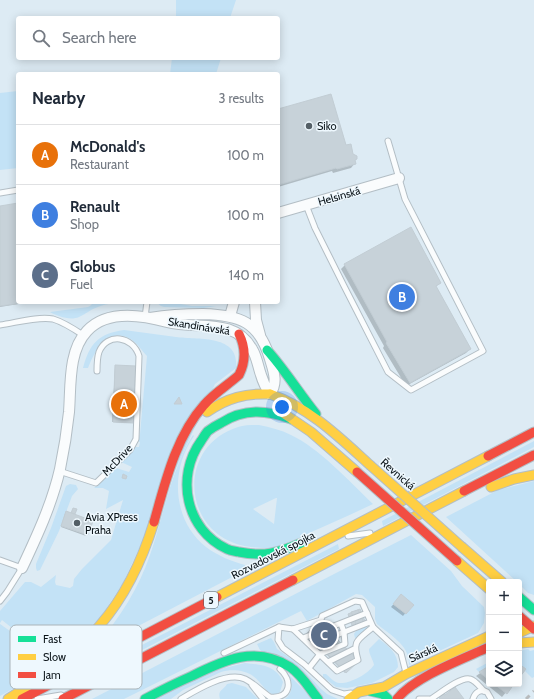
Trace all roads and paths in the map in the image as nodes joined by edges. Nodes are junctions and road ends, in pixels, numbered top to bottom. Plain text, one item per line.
1 (388, 141) dead end
2 (399, 178) junction
3 (16, 190) edge
4 (0, 193) edge
5 (306, 205) junction
6 (280, 212) edge
7 (147, 304) edge
8 (233, 304) edge
9 (255, 304) edge
10 (230, 316) junction
11 (148, 317) junction
12 (0, 325) edge
13 (83, 334) junction
14 (239, 334) junction
15 (261, 339) junction
16 (267, 350) junction
17 (97, 371) dead end
18 (270, 394) junction
19 (251, 411) junction
20 (291, 419) junction
21 (191, 425) junction
22 (326, 426) junction
23 (534, 432) edge
24 (534, 455) edge
25 (59, 471) junction
26 (534, 475) edge
27 (401, 502) junction
28 (381, 513) junction
29 (411, 519) junction
30 (372, 523) dead end
31 (367, 529) dead end
32 (393, 529) junction
33 (362, 534) junction
34 (331, 539) junction
35 (342, 555) junction
36 (0, 560) edge
37 (22, 568) junction
38 (499, 579) edge
39 (486, 587) edge
40 (522, 599) edge
41 (0, 601) edge
42 (534, 610) edge
43 (367, 613) junction
44 (534, 613) edge
45 (522, 617) edge
46 (321, 620) junction
47 (522, 620) edge
48 (341, 624) junction
49 (371, 624) junction
50 (101, 625) edge
51 (279, 627) junction
52 (329, 628) junction
53 (533, 628) edge
54 (294, 629) junction
55 (344, 632) junction
56 (522, 632) edge
57 (142, 637) edge
58 (486, 637) edge
59 (303, 638) junction
60 (534, 642) edge
61 (522, 643) edge
62 (311, 645) junction
63 (486, 649) edge
64 (354, 650) junction
65 (320, 654) junction
66 (224, 657) junction
67 (142, 658) edge
68 (208, 661) dead end
69 (328, 662) junction
70 (271, 664) dead end
71 (277, 667) dead end
72 (309, 668) junction
73 (406, 674) junction
74 (190, 676) junction
75 (249, 682) junction
76 (23, 689) edge
77 (41, 689) edge
78 (82, 689) edge
79 (363, 691) junction
80 (484, 691) junction
81 (51, 692) dead end
82 (76, 692) junction
83 (45, 698) edge
84 (8, 699) edge
85 (22, 699) edge
86 (37, 699) edge
87 (63, 699) edge
88 (144, 699) edge
89 (181, 699) edge
90 (263, 699) edge
91 (318, 699) edge
92 (349, 699) edge
93 (388, 699) edge
94 (398, 699) edge
95 (419, 699) edge
96 (430, 699) edge
97 (472, 699) edge
98 (491, 699) edge

1 - 2 lane
2 - 5 street, Helsinská
2 - 5 lane
3 - 4 lane
5 - 6 street, Helsinská
7 - 11 lane
8 - 10 street
9 - 15 street
10 - 11 street, Skandinávská
10 - 15 street, Skandinávská
11 - 13 street, Skandinávská
11 - 14 street, Skandinávská
12 - 13 lane
13 - 25 street
14 - 18 street, Skandinávská
14 - 21 main road
15 - 16 street, Skandinávská
16 - 18 street, Skandinávská
16 - 22 main road
17 - 25 lane, McDrive
18 - 19 main road
18 - 20 main road
18 - 21 main road
18 - 22 main road, Řevnická
19 - 20 main road
19 - 27 main road
20 - 39 main road, bridge
21 - 50 main road
22 - 38 main road, Řevnická, bridge
23 - 27 main road, Rozvadovská spojka / 5
24 - 29 main road, 5
25 - 37 street
26 - 29 main road
27 - 28 main road, Rozvadovská spojka / 5
28 - 30 lane, 5
28 - 34 main road, Rozvadovská spojka / 5
29 - 32 main road, 5
31 - 33 lane, 5
32 - 33 lane, 5
32 - 35 main road, 5
33 - 34 lane, 5
33 - 35 lane, 5
34 - 57 main road, Rozvadovská spojka / 5
35 - 67 main road, 5
36 - 37 lane
37 - 41 lane
40 - 42 main road
43 - 46 lane
43 - 48 lane
43 - 49 lane
44 - 45 main road
46 - 52 lane
46 - 54 lane
47 - 53 main road
48 - 52 lane
48 - 55 lane
49 - 55 lane
49 - 64 lane
49 - 73 lane
51 - 54 lane
51 - 66 lane
51 - 72 lane
52 - 59 lane
53 - 56 main road
54 - 59 lane
55 - 62 lane
55 - 65 lane
58 - 73 main road, Sárská
59 - 62 lane
60 - 61 main road
62 - 65 lane
63 - 94 main road, Sárská
64 - 69 lane
64 - 69 lane
65 - 69 lane
65 - 72 lane
66 - 70 lane
66 - 74 main road
66 - 91 main road
68 - 74 lane
71 - 75 lane
72 - 79 lane
73 - 79 main road, Sárská
74 - 88 main road
75 - 89 lane
75 - 90 lane
76 - 84 main road
77 - 85 main road, Rozvadovská spojka / 5
78 - 82 main road, 5
79 - 92 main road, Sárská
79 - 93 main road
80 - 96 lane
80 - 97 lane
80 - 98 lane
81 - 83 lane
82 - 83 lane, 5
82 - 87 main road, 5
83 - 86 lane, 5
95 - 96 lane

